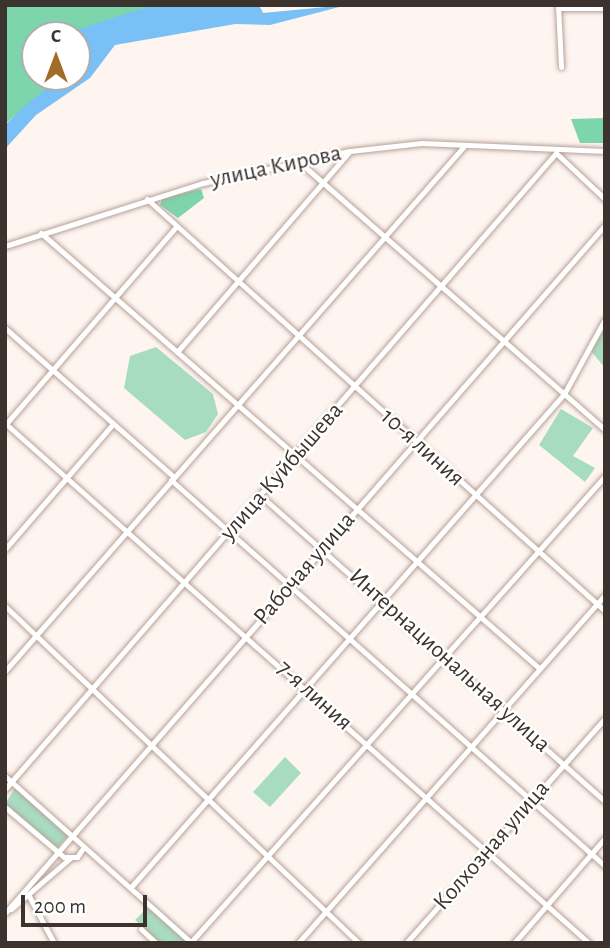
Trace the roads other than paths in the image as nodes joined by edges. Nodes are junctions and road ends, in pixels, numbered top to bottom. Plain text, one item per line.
1 (558, 7) edge
2 (605, 8) edge
3 (561, 67) dead end
4 (465, 145) junction
5 (350, 151) junction
6 (605, 151) edge
7 (556, 153) junction
8 (297, 160) junction
9 (324, 183) junction
10 (147, 199) junction
11 (605, 199) edge
12 (605, 225) edge
13 (175, 228) junction
14 (40, 233) junction
15 (386, 236) junction
16 (5, 246) edge
17 (237, 283) junction
18 (443, 288) junction
19 (117, 296) junction
20 (605, 319) edge
21 (5, 328) edge
22 (298, 337) junction
23 (503, 341) junction
24 (177, 352) junction
25 (52, 370) junction
26 (355, 388) junction
27 (564, 394) junction
28 (238, 405) junction
29 (6, 424) edge
30 (113, 424) junction
31 (605, 430) edge
32 (415, 443) junction
33 (295, 455) junction
34 (605, 476) edge
35 (67, 478) junction
36 (173, 479) junction
37 (260, 495) junction
38 (477, 497) junction
39 (357, 509) junction
40 (228, 531) junction
41 (127, 532) junction
42 (322, 548) junction
43 (5, 549) edge
44 (538, 551) junction
45 (418, 563) junction
46 (184, 582) junction
47 (289, 586) junction
48 (605, 595) edge
49 (383, 602) junction
50 (597, 604) junction
51 (5, 606) edge
52 (605, 611) edge
53 (479, 616) junction
54 (36, 635) junction
55 (246, 636) junction
56 (351, 639) junction
57 (443, 656) junction
58 (539, 668) junction
59 (5, 671) edge
60 (92, 689) junction
61 (307, 690) junction
62 (412, 692) junction
63 (502, 709) junction
64 (605, 718) edge
65 (150, 744) junction
66 (367, 744) junction
67 (471, 746) junction
68 (564, 764) junction
69 (5, 775) edge
70 (12, 782) junction
71 (5, 789) edge
72 (426, 798) junction
73 (209, 800) junction
74 (533, 800) junction
75 (605, 801) edge
76 (5, 807) edge
77 (75, 835) junction
78 (605, 838) edge
79 (84, 847) junction
80 (486, 852) junction
81 (591, 853) junction
82 (58, 854) junction
83 (269, 855) junction
84 (70, 858) junction
85 (605, 866) edge
86 (131, 887) junction
87 (27, 891) junction
88 (30, 898) junction
89 (545, 905) junction
90 (5, 912) edge
91 (326, 912) junction
92 (141, 929) dead end
93 (191, 942) edge
94 (54, 943) edge
95 (156, 943) edge
96 (298, 943) edge
97 (359, 943) edge
98 (406, 943) edge
99 (514, 943) edge
100 (589, 943) edge

1 - 2 street
1 - 3 street
4 - 5 street, улица Кирова
4 - 7 street, улица Кирова
4 - 15 street
5 - 8 street, улица Кирова
5 - 9 street
6 - 7 street, улица Кирова
7 - 11 street
7 - 18 street, улица Куйбышева
8 - 9 street
8 - 10 street, улица Кирова
9 - 15 street
9 - 17 street
10 - 13 street, 10-я линия
10 - 14 street, улица Кирова
12 - 23 street, Рабочая улица
13 - 17 street, 10-я линия
13 - 19 street
14 - 16 street, улица Кирова
14 - 19 street
15 - 18 street
15 - 22 street
17 - 22 street, 10-я линия
17 - 24 street
18 - 23 street
18 - 26 street, улица Куйбышева
19 - 24 street
19 - 25 street
20 - 27 street
21 - 25 street
22 - 26 street, 10-я линия
22 - 28 street
23 - 27 street
23 - 32 street, Рабочая улица
24 - 28 street
25 - 29 street
25 - 30 street
26 - 32 street, 10-я линия
26 - 33 street, улица Куйбышева
27 - 31 street
27 - 38 street
28 - 33 street
28 - 36 street
29 - 35 street, 7-я линия
30 - 35 street
30 - 36 street
32 - 38 street, 10-я линия
32 - 39 street, Рабочая улица
33 - 37 street, улица Куйбышева
33 - 39 street
34 - 44 street
35 - 41 street, 7-я линия
35 - 43 street
36 - 40 street
36 - 41 street
37 - 40 street, улица Куйбышева
37 - 42 street, Интернациональная улица
38 - 44 street, 10-я линия
38 - 45 street
39 - 42 street, Рабочая улица
39 - 45 street
40 - 46 street, улица Куйбышева
40 - 47 street
41 - 46 street, 7-я линия
41 - 54 street
42 - 47 street, Рабочая улица
42 - 49 street, Интернациональная улица
44 - 50 street, 10-я линия
44 - 53 street
45 - 49 street
45 - 53 street
46 - 55 street, 7-я линия
46 - 60 street, улица Куйбышева
47 - 55 street, Рабочая улица
47 - 56 street
48 - 50 street
49 - 56 street
49 - 57 street, Интернациональная улица
50 - 52 street, 10-я линия
50 - 58 street
51 - 54 street
53 - 57 street
53 - 58 street
54 - 59 street
54 - 60 street
55 - 61 street, 7-я линия
55 - 65 street, Рабочая улица
56 - 61 street
56 - 62 street
57 - 62 street
57 - 63 street, Интернациональная улица
58 - 63 street
60 - 65 street
60 - 70 street, улица Куйбышева
61 - 66 street, 7-я линия
61 - 73 street
62 - 66 street
62 - 67 street
63 - 67 street
63 - 68 street, Интернациональная улица
64 - 68 street, Колхозная улица
65 - 73 street
65 - 77 street, Рабочая улица
66 - 72 street, 7-я линия
66 - 83 street
67 - 72 street
67 - 74 street
68 - 74 street, Колхозная улица
68 - 75 street, Интернациональная улица
69 - 70 street
70 - 71 street, улица Куйбышева
70 - 77 street
72 - 80 street, 7-я линия
72 - 91 street
73 - 83 street
73 - 86 street
74 - 80 street, Колхозная улица
74 - 81 street
76 - 82 street
77 - 79 street
77 - 82 street, Рабочая улица
78 - 81 street
79 - 84 street
79 - 86 street
80 - 89 street, 7-я линия
80 - 98 street, Колхозная улица
81 - 85 street
81 - 89 street
82 - 84 street
82 - 87 street, Рабочая улица
83 - 91 street
83 - 93 street
84 - 88 street
86 - 93 street
87 - 88 street
87 - 90 street, Рабочая улица
88 - 90 street
88 - 94 street
89 - 99 street
89 - 100 street, 7-я линия
91 - 96 street
91 - 97 street
92 - 95 street

